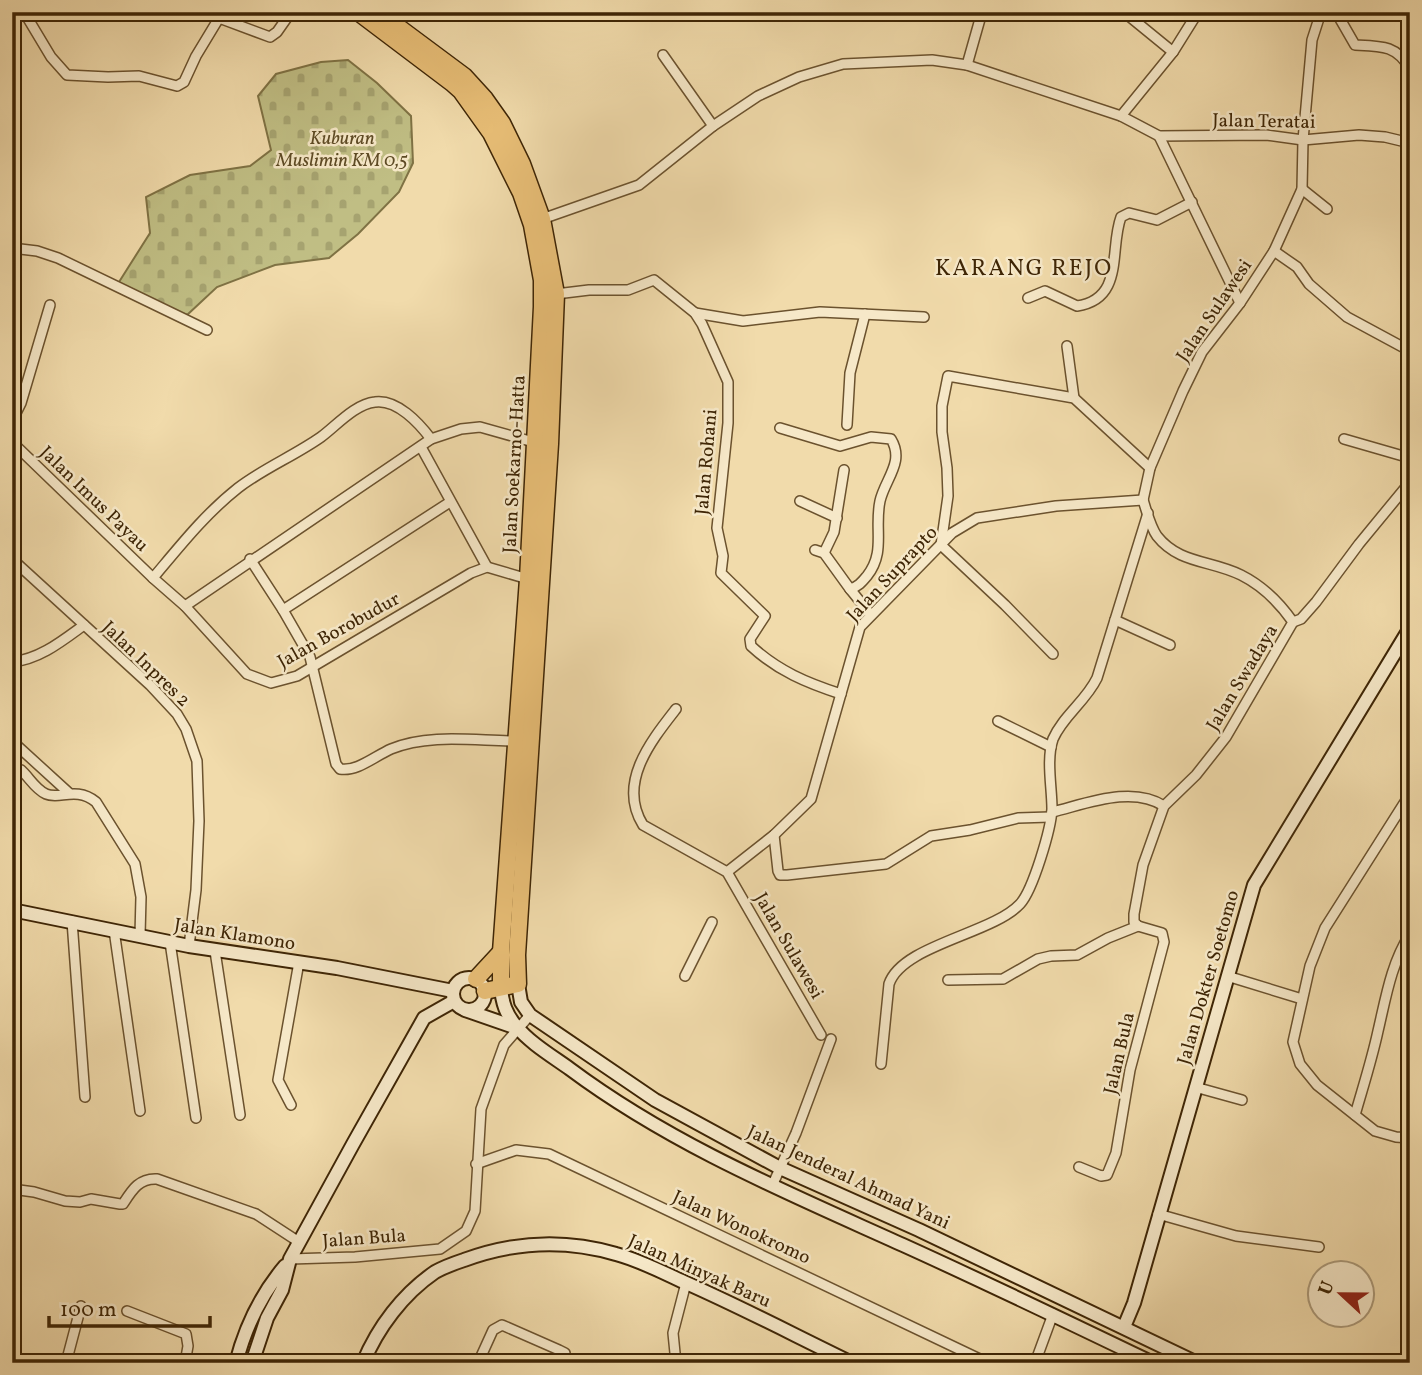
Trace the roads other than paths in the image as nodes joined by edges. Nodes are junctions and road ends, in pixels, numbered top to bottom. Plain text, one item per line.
1 (24, 12) edge
2 (291, 12) edge
3 (358, 12) edge
4 (378, 12) edge
5 (982, 12) edge
6 (1124, 12) edge
7 (1198, 12) edge
8 (1321, 12) edge
9 (1336, 12) edge
10 (1173, 51) junction
11 (663, 55) dead end
12 (967, 65) junction
13 (1409, 67) edge
14 (1121, 116) junction
15 (713, 126) junction
16 (1159, 136) junction
17 (1303, 140) junction
18 (1410, 143) edge
19 (1302, 189) junction
20 (1192, 202) junction
21 (1327, 209) dead end
22 (542, 219) junction
23 (12, 248) edge
24 (1274, 251) junction
25 (556, 294) junction
26 (1028, 298) dead end
27 (1240, 303) junction
28 (50, 305) dead end
29 (695, 313) junction
30 (865, 314) junction
31 (924, 317) dead end
32 (207, 330) dead end
33 (1068, 346) dead end
34 (1410, 351) edge
35 (1074, 398) junction
36 (12, 421) edge
37 (847, 425) dead end
38 (780, 428) dead end
39 (431, 439) junction
40 (1344, 439) dead end
41 (12, 442) edge
42 (542, 443) junction
43 (421, 447) junction
44 (1410, 458) edge
45 (1150, 468) junction
46 (844, 470) dead end
47 (1410, 482) edge
48 (1143, 500) junction
49 (800, 501) dead end
50 (450, 502) junction
51 (1148, 513) junction
52 (837, 518) junction
53 (941, 545) junction
54 (12, 559) edge
55 (250, 559) junction
56 (487, 567) junction
57 (153, 578) junction
58 (528, 579) junction
59 (850, 589) junction
60 (185, 606) junction
61 (283, 610) junction
62 (871, 615) junction
63 (1115, 620) junction
64 (1293, 622) junction
65 (84, 625) junction
66 (1410, 628) edge
67 (1170, 645) dead end
68 (1053, 654) dead end
69 (12, 663) edge
70 (313, 666) junction
71 (841, 694) junction
72 (676, 709) dead end
73 (998, 721) dead end
74 (12, 741) edge
75 (516, 741) junction
76 (1051, 747) junction
77 (12, 769) edge
78 (69, 793) junction
79 (1410, 794) edge
80 (1164, 806) junction
81 (1051, 815) junction
82 (774, 835) junction
83 (727, 872) junction
84 (12, 910) edge
85 (72, 921) junction
86 (712, 922) dead end
87 (1138, 926) junction
88 (114, 930) junction
89 (1410, 934) edge
90 (140, 936) junction
91 (170, 942) junction
92 (189, 946) junction
93 (215, 951) junction
94 (502, 952) junction
95 (299, 962) junction
96 (685, 976) dead end
97 (1227, 976) junction
98 (948, 980) dead end
99 (517, 984) junction
100 (487, 986) junction
101 (1301, 999) junction
102 (456, 1000) junction
103 (530, 1015) junction
104 (517, 1028) junction
105 (821, 1035) dead end
106 (831, 1039) dead end
107 (881, 1064) dead end
108 (1195, 1087) junction
109 (85, 1097) dead end
110 (1242, 1100) dead end
111 (291, 1105) dead end
112 (140, 1111) dead end
113 (240, 1115) dead end
114 (1355, 1115) junction
115 (195, 1118) dead end
116 (1410, 1138) edge
117 (476, 1164) junction
118 (1079, 1167) dead end
119 (780, 1168) junction
120 (772, 1186) junction
121 (12, 1189) edge
122 (1158, 1214) junction
123 (299, 1242) junction
124 (1319, 1247) dead end
125 (289, 1261) junction
126 (687, 1283) junction
127 (81, 1306) dead end
128 (127, 1311) dead end
129 (1053, 1314) junction
130 (1124, 1327) junction
131 (66, 1363) edge
132 (185, 1363) edge
133 (236, 1363) edge
134 (252, 1363) edge
135 (363, 1363) edge
136 (478, 1363) edge
137 (565, 1363) edge
138 (676, 1363) edge
139 (852, 1363) edge
140 (988, 1363) edge
141 (1035, 1363) edge
142 (1153, 1363) edge
143 (1197, 1363) edge

1 - 2 street
3 - 42 highway, Jalan Soekarno-Hatta
4 - 22 highway, Jalan Soekarno-Hatta
5 - 12 street
6 - 10 street
7 - 10 street
8 - 17 street, Jalan Sulawesi
9 - 13 street
10 - 14 street
11 - 15 street
12 - 14 street, Jalan Teratai
12 - 15 street, Jalan Teratai
14 - 16 street, Jalan Teratai
15 - 22 street, Jalan Teratai
16 - 17 street, Jalan Teratai
16 - 20 street
17 - 18 street, Jalan Teratai
17 - 19 street, Jalan Sulawesi
19 - 21 street
19 - 24 street, Jalan Sulawesi
20 - 26 street
20 - 27 street
22 - 25 highway, Jalan Soekarno-Hatta
23 - 32 street
24 - 27 street, Jalan Sulawesi
24 - 34 street
25 - 29 street, Jalan Rohani
25 - 42 highway, Jalan Soekarno-Hatta
27 - 45 street, Jalan Sulawesi
28 - 36 street
29 - 30 street
29 - 71 street, Jalan Rohani
30 - 31 street
30 - 37 street
33 - 35 street
35 - 45 street
35 - 53 street
38 - 59 street
39 - 42 street
39 - 43 street
39 - 57 street
40 - 44 street
41 - 57 street, Jalan Imus Payau
42 - 58 highway, Jalan Soekarno-Hatta
42 - 99 highway, Jalan Soekarno-Hatta
43 - 50 street
43 - 55 street
45 - 48 street, Jalan Sulawesi
46 - 52 street
47 - 64 street
48 - 51 street, Jalan Swadaya
48 - 53 street, Jalan Suprapto
49 - 52 street
50 - 56 street
50 - 61 street
51 - 63 street
51 - 64 street, Jalan Swadaya
52 - 59 street
53 - 62 street, Jalan Suprapto
53 - 68 street
54 - 65 street, Jalan Inpres 2
55 - 60 street
55 - 61 street
56 - 58 street
56 - 70 street, Jalan Borobudur
57 - 60 street, Jalan Borobudur
58 - 75 highway, Jalan Soekarno-Hatta
59 - 62 street
60 - 70 street, Jalan Borobudur
61 - 70 street
62 - 71 street, Jalan Suprapto
63 - 67 street
63 - 76 street
64 - 80 street, Jalan Swadaya
65 - 69 street
65 - 92 street, Jalan Inpres 2
66 - 97 main road, Jalan Dokter Soetomo
70 - 75 street
71 - 82 street, Jalan Suprapto
72 - 83 street
73 - 76 street
74 - 78 street
75 - 94 highway, Jalan Soekarno-Hatta
76 - 81 street
77 - 78 street
78 - 90 street
79 - 101 street
80 - 81 street
80 - 87 street, Jalan Swadaya
81 - 82 street
81 - 107 street
82 - 83 street, Jalan Suprapto
83 - 105 street, Jalan Sulawesi
84 - 85 main road, Jalan Klamono
85 - 88 main road, Jalan Klamono
85 - 109 street
86 - 96 street
87 - 98 street
87 - 118 street, Jalan Bula
88 - 90 main road, Jalan Klamono
88 - 112 street
89 - 114 street
90 - 91 main road, Jalan Klamono
91 - 92 main road, Jalan Klamono
91 - 115 street
92 - 93 main road, Jalan Klamono
93 - 95 main road, Jalan Klamono
93 - 113 street
94 - 100 highway, Jalan Soekarno-Hatta
94 - 100 highway
95 - 102 main road, Jalan Klamono
95 - 111 street
97 - 101 street
97 - 108 main road, Jalan Dokter Soetomo
99 - 100 highway
99 - 103 main road
100 - 102 main road
100 - 102 main road
100 - 104 main road, Jalan Jenderal Ahmad Yani
101 - 114 street
102 - 104 main road, Jalan Klamono
102 - 123 main road
103 - 104 street
103 - 119 main road, Jalan Jenderal Ahmad Yani
104 - 117 street
104 - 120 main road, Jalan Jenderal Ahmad Yani
106 - 119 street
108 - 110 street
108 - 122 main road, Jalan Dokter Soetomo
114 - 116 street
117 - 125 street, Jalan Bula
117 - 140 street, Jalan Wonokromo
119 - 120 street
119 - 130 main road, Jalan Jenderal Ahmad Yani
120 - 129 main road, Jalan Jenderal Ahmad Yani
121 - 123 street
122 - 124 street
122 - 130 main road, Jalan Dokter Soetomo
123 - 125 main road
125 - 133 main road
125 - 134 main road
126 - 135 main road, Jalan Minyak Baru
126 - 138 street
126 - 139 main road, Jalan Minyak Baru
127 - 131 street
128 - 132 street
129 - 141 street
129 - 142 main road, Jalan Jenderal Ahmad Yani
130 - 143 main road, Jalan Jenderal Ahmad Yani
136 - 137 street

